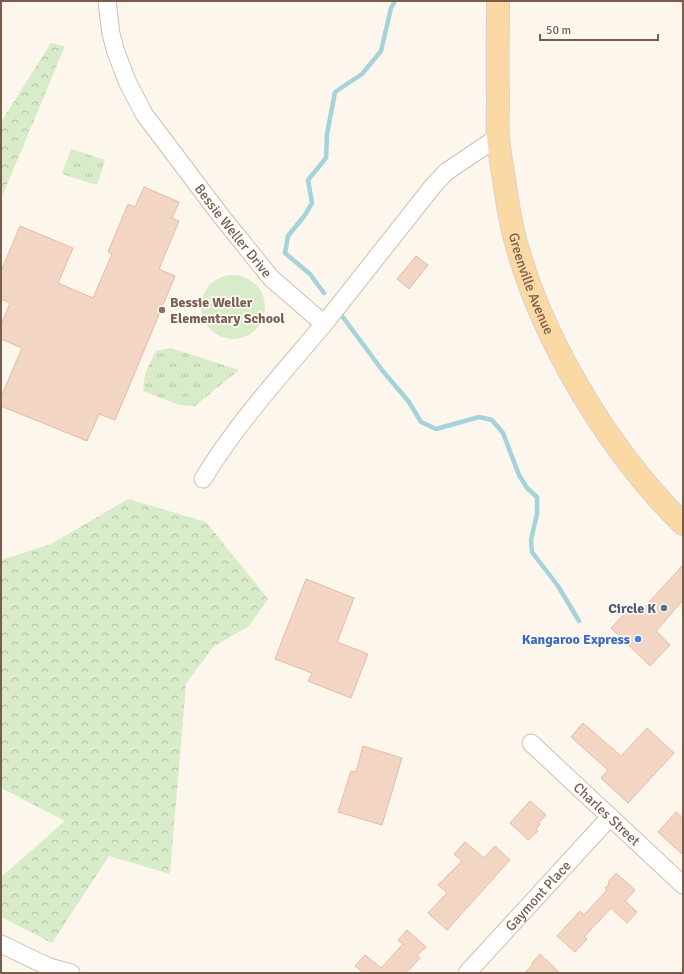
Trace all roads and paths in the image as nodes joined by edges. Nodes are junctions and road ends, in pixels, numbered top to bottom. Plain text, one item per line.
1 (107, 1) edge
2 (498, 1) edge
3 (498, 137) junction
4 (324, 324) junction
5 (203, 479) dead end
6 (683, 524) edge
7 (531, 743) dead end
8 (610, 817) junction
9 (683, 885) edge
10 (1, 944) edge
11 (50, 970) edge
12 (71, 973) edge
13 (467, 973) edge

1 - 4 street, Bessie Weller Drive
2 - 3 main road, Greenville Avenue
3 - 4 street
3 - 6 main road, Greenville Avenue
4 - 5 street
7 - 8 street, Charles Street
8 - 9 street, Charles Street
8 - 13 street, Gaymont Place
10 - 11 street
11 - 12 street

